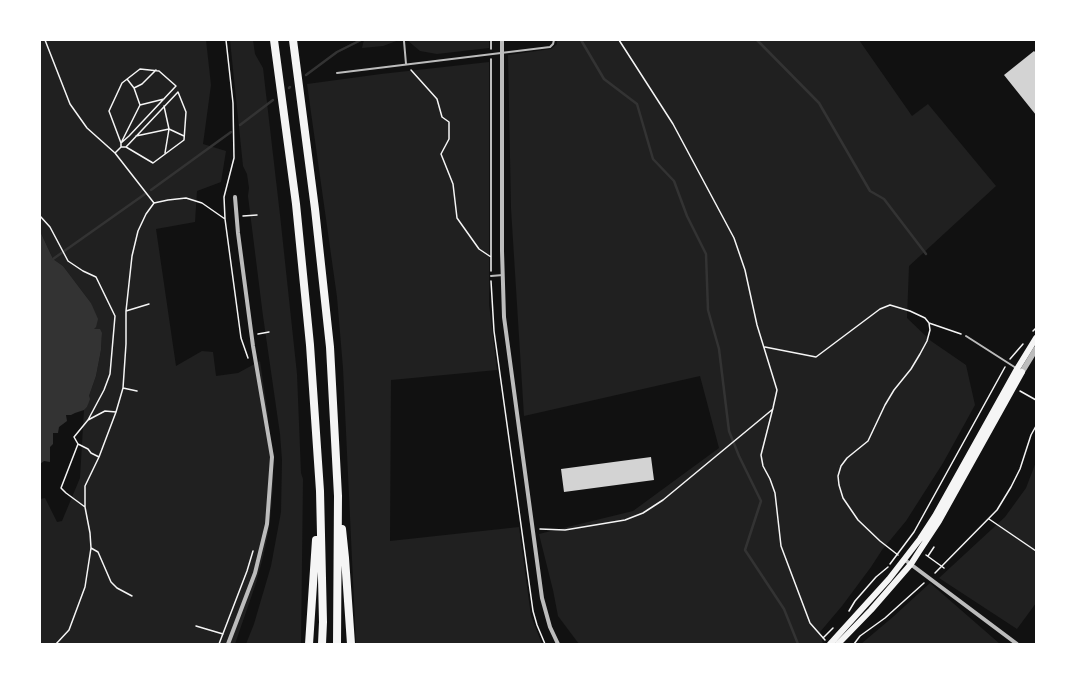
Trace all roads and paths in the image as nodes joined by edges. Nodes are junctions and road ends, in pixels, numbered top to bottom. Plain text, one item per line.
1 (45, 40) edge
2 (226, 40) edge
3 (274, 40) edge
4 (293, 40) edge
5 (502, 40) edge
6 (554, 40) edge
7 (620, 40) edge
8 (404, 42) dead end
9 (502, 53) junction
10 (406, 64) junction
11 (156, 70) junction
12 (337, 73) dead end
13 (127, 79) junction
14 (134, 88) junction
15 (164, 99) junction
16 (140, 105) junction
17 (164, 106) junction
18 (169, 129) junction
19 (136, 136) junction
20 (184, 136) junction
21 (121, 143) junction
22 (121, 147) junction
23 (126, 147) junction
24 (115, 153) junction
25 (165, 154) junction
26 (235, 197) dead end
27 (154, 203) junction
28 (40, 216) edge
29 (225, 218) junction
30 (491, 257) dead end
31 (503, 275) junction
32 (491, 276) dead end
33 (149, 304) dead end
34 (126, 311) junction
35 (929, 323) junction
36 (1036, 328) edge
37 (966, 336) joint
38 (1034, 336) edge
39 (1026, 340) dead end
40 (764, 347) junction
41 (1036, 349) edge
42 (249, 360) dead end
43 (1008, 363) junction
44 (1019, 370) junction
45 (123, 388) junction
46 (1013, 388) junction
47 (137, 391) dead end
48 (1036, 400) edge
49 (773, 408) junction
50 (116, 412) junction
51 (88, 420) junction
52 (1036, 426) edge
53 (78, 444) junction
54 (99, 457) junction
55 (320, 491) junction
56 (338, 496) junction
57 (85, 508) junction
58 (989, 519) junction
59 (545, 529) dead end
60 (934, 547) dead end
61 (91, 548) junction
62 (1036, 550) edge
63 (253, 551) dead end
64 (898, 554) junction
65 (905, 560) junction
66 (910, 564) junction
67 (941, 567) junction
68 (944, 568) dead end
69 (930, 578) junction
70 (132, 596) dead end
71 (847, 614) dead end
72 (838, 624) dead end
73 (196, 626) dead end
74 (222, 634) junction
75 (230, 637) junction
76 (56, 644) edge
77 (219, 644) edge
78 (228, 644) edge
79 (309, 644) edge
80 (322, 644) edge
81 (337, 644) edge
82 (351, 644) edge
83 (558, 644) edge
84 (830, 644) edge
85 (838, 644) edge
86 (854, 644) edge
87 (1017, 644) edge

1 - 24 path
2 - 29 path
3 - 55 highway
4 - 56 highway
5 - 9 street
6 - 9 lane
7 - 40 path
8 - 10 lane
9 - 10 lane
9 - 31 street
10 - 12 lane
10 - 30 path
11 - 13 path
11 - 14 path
11 - 15 path
13 - 14 path
13 - 21 path
14 - 16 path
15 - 16 path
15 - 21 path
16 - 21 path
17 - 18 path
17 - 19 path
17 - 20 path
18 - 19 path
18 - 20 path
18 - 25 path
19 - 23 path
20 - 25 path
21 - 22 path
22 - 23 path
22 - 24 path
23 - 25 path
24 - 27 path
26 - 75 street
27 - 29 path
27 - 34 path
28 - 51 path
29 - 42 path
31 - 32 lane
31 - 83 street
33 - 34 path
34 - 45 path
35 - 37 path
35 - 40 path
35 - 64 path
36 - 38 path
37 - 43 lane
38 - 44 main road
39 - 43 path
40 - 49 path
41 - 44 street
43 - 44 lane
43 - 64 path
44 - 46 main road
44 - 65 main road
45 - 47 path
45 - 50 path
46 - 48 path
46 - 66 main road
49 - 59 path
49 - 72 path
50 - 51 path
50 - 54 path
51 - 53 path
52 - 58 path
53 - 54 path
53 - 57 path
54 - 57 path
55 - 79 highway
55 - 80 highway
56 - 81 highway
56 - 82 highway
57 - 61 path
58 - 62 path
58 - 67 path
60 - 67 path
61 - 70 path
61 - 76 path
63 - 74 path
64 - 65 path
64 - 71 path
65 - 66 street
65 - 84 main road
66 - 69 street
66 - 85 main road
67 - 68 path
67 - 69 path
69 - 86 path
69 - 87 street
73 - 74 path
74 - 75 path
74 - 77 path
75 - 78 street

